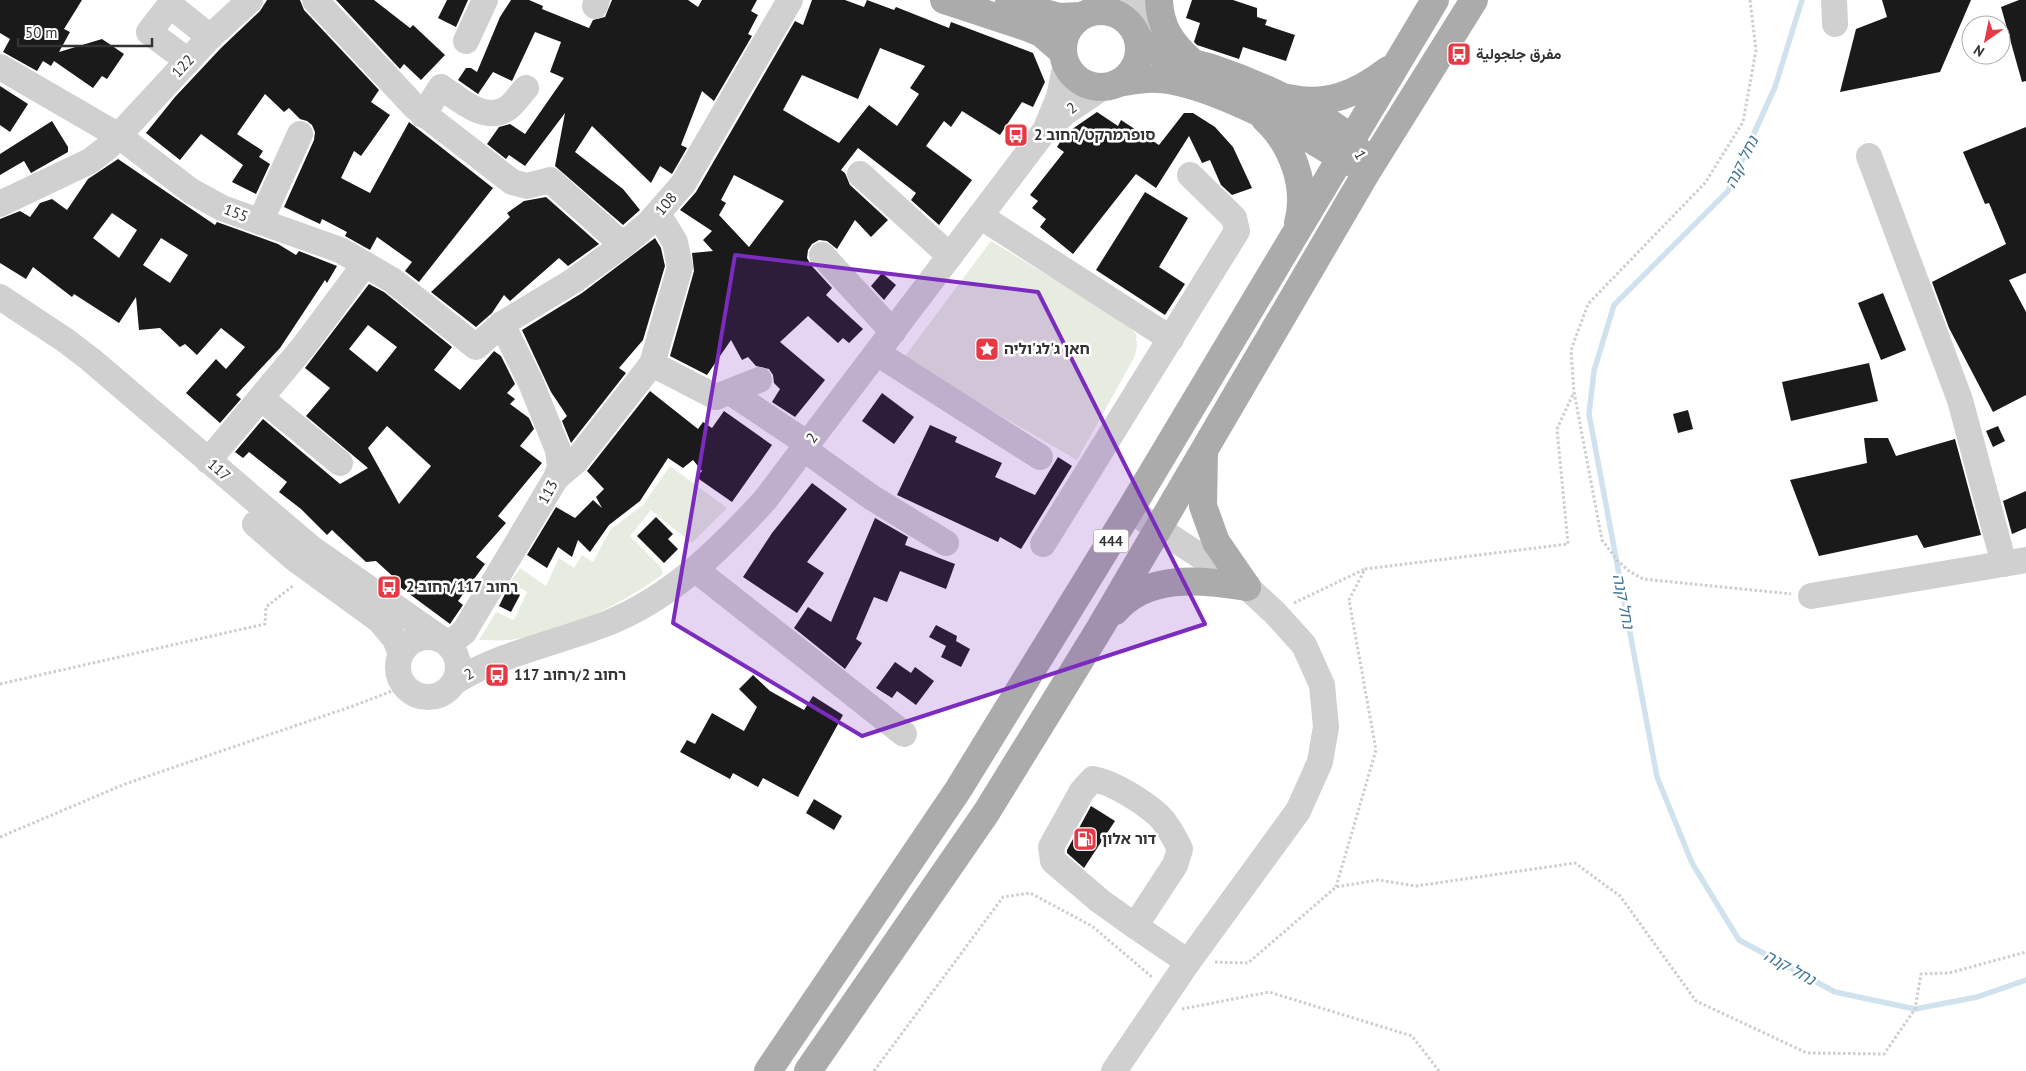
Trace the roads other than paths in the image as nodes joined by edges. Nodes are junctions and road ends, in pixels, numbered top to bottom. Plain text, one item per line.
1 (250, 0) edge
2 (315, 0) edge
3 (485, 0) edge
4 (790, 0) edge
5 (944, 0) edge
6 (1000, 0) edge
7 (1147, 0) edge
8 (1158, 0) edge
9 (1435, 0) edge
10 (1474, 0) edge
11 (1100, 9) edge
12 (210, 36) junction
13 (1137, 36) junction
14 (466, 41) dead end
15 (1065, 58) junction
16 (188, 60) junction
17 (1399, 61) junction
18 (1193, 63) junction
19 (0, 67) edge
20 (1111, 85) junction
21 (526, 88) dead end
22 (1268, 104) junction
23 (424, 115) junction
24 (1043, 133) junction
25 (300, 134) dead end
26 (119, 136) junction
27 (1345, 148) junction
28 (1869, 156) dead end
29 (1368, 170) junction
30 (860, 174) dead end
31 (1190, 175) dead end
32 (0, 204) edge
33 (658, 214) junction
34 (980, 216) junction
35 (260, 222) junction
36 (1295, 233) junction
37 (623, 245) junction
38 (822, 255) dead end
39 (950, 256) junction
40 (365, 264) junction
41 (0, 297) edge
42 (0, 314) edge
43 (502, 324) junction
44 (893, 332) junction
45 (1171, 339) junction
46 (476, 347) joint
47 (877, 352) junction
48 (652, 364) junction
49 (759, 380) dead end
50 (730, 392) junction
51 (261, 398) junction
52 (806, 446) junction
53 (1204, 452) junction
54 (1040, 457) dead end
55 (208, 461) junction
56 (340, 463) dead end
57 (556, 478) junction
58 (1130, 510) junction
59 (1159, 528) junction
60 (946, 543) dead end
61 (1043, 544) dead end
62 (2015, 562) edge
63 (696, 570) junction
64 (1247, 588) junction
65 (1811, 596) road end
66 (1100, 628) junction
67 (449, 645) junction
68 (401, 654) junction
69 (510, 656) junction
70 (456, 681) junction
71 (904, 734) dead end
72 (1135, 926) junction
73 (1188, 962) junction
74 (768, 1071) edge
75 (808, 1071) edge
76 (1114, 1071) edge

1 - 12 street, 122
2 - 23 street
3 - 14 street
4 - 33 street, 108
5 - 15 main road
6 - 11 main road
7 - 13 street
8 - 18 main road
9 - 17 main road, 444
10 - 29 main road, 444
11 - 13 main road
11 - 15 main road
12 - 16 street, 122
12 - 16 street
13 - 18 main road, 1
13 - 20 main road
15 - 20 main road
15 - 24 street, 2
16 - 26 street, 122
17 - 22 main road
17 - 27 main road, 444
18 - 22 main road, 1
19 - 26 street, 155
20 - 22 main road, 1
20 - 24 street, 2
21 - 23 street
22 - 27 main road, 1
22 - 36 main road
23 - 37 street
24 - 34 street, 2
25 - 35 street
26 - 32 street, 122
26 - 35 street, 155
27 - 29 main road, 1
27 - 36 main road, 444
28 - 62 street
29 - 53 main road, 444
30 - 39 street
31 - 45 street
33 - 37 street, 108
33 - 48 street
34 - 39 street, 2
34 - 45 street
35 - 40 street, 155
36 - 58 main road, 444
37 - 43 street, 108
38 - 44 street
39 - 44 street, 2
40 - 46 street, 155
40 - 51 street
41 - 55 street, 117
42 - 68 street, 117
43 - 46 street, 108
43 - 57 street, 113
44 - 47 street, 2
45 - 61 street
47 - 52 street, 2
47 - 54 street
48 - 50 street
48 - 57 street
49 - 50 street
50 - 52 street
51 - 55 street
51 - 56 street
52 - 60 street
52 - 63 street, 2
53 - 59 main road, 444
53 - 64 main road
55 - 67 street, 117
57 - 67 street, 113
58 - 59 street
58 - 74 main road, 444
59 - 64 street
59 - 66 main road, 444
62 - 65 street
63 - 69 street, 2
63 - 71 street
64 - 66 main road
64 - 73 street
66 - 75 main road, 444
67 - 68 street
67 - 69 street, 2
67 - 70 street
68 - 70 street
69 - 70 street, 2
72 - 72 street
72 - 73 street
73 - 76 street

